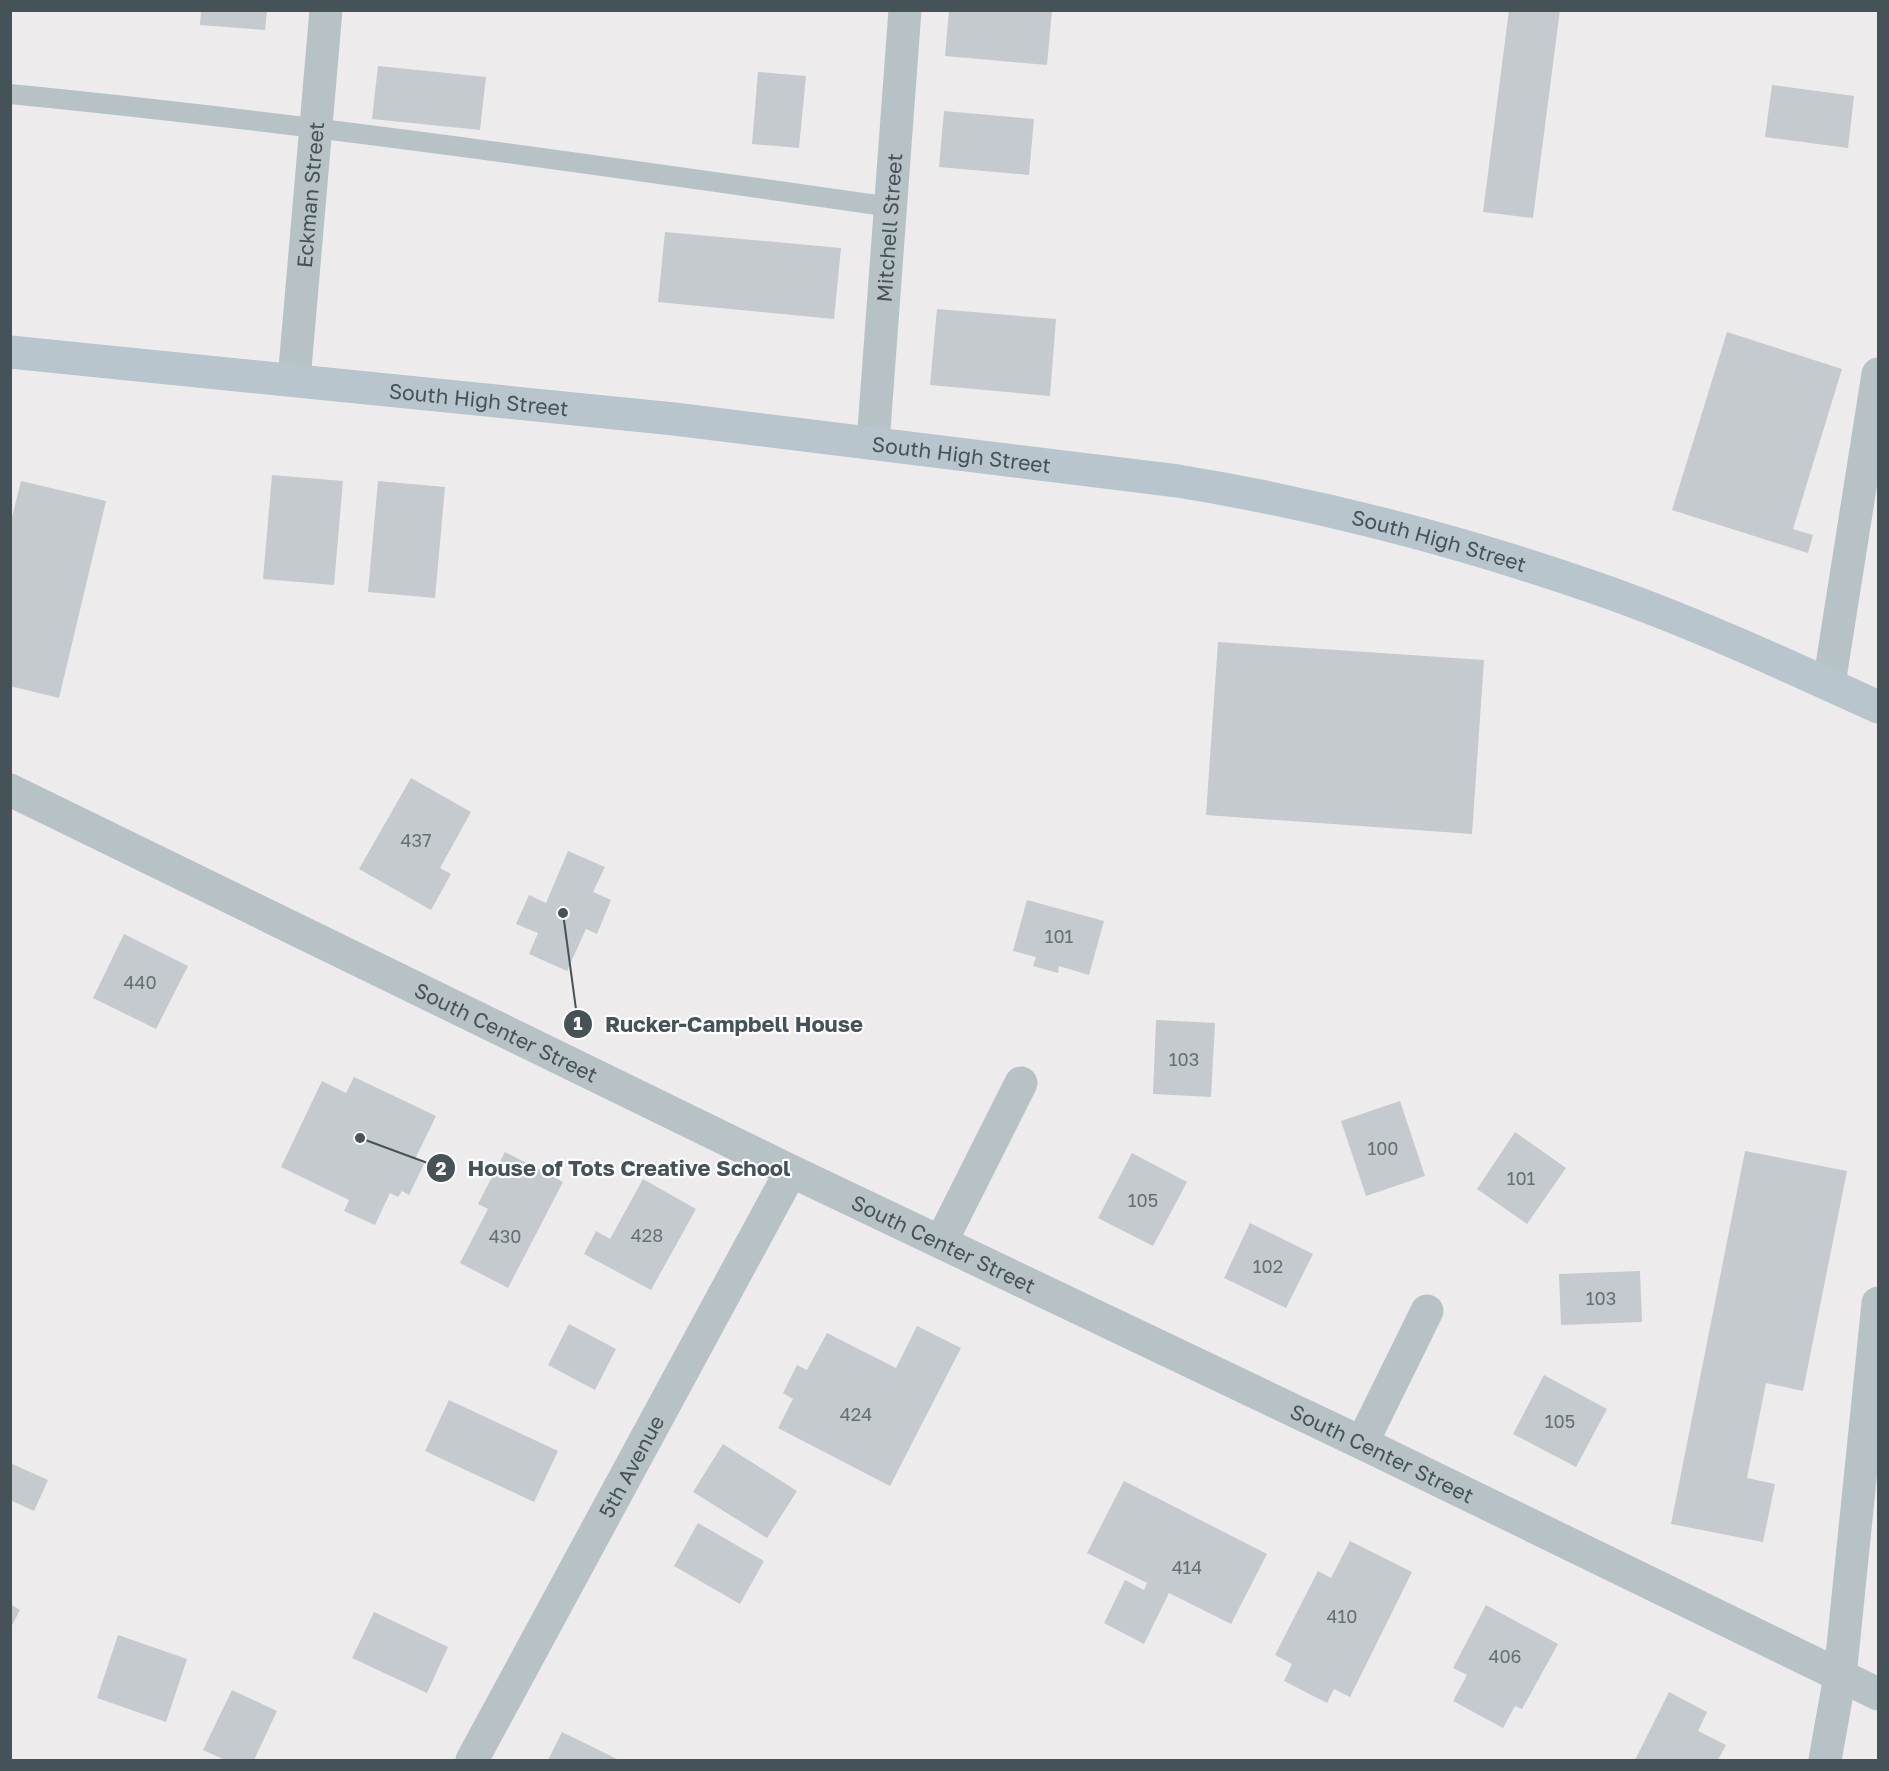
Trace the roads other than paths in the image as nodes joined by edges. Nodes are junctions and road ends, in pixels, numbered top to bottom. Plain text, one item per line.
1 (326, 10) edge
2 (905, 10) edge
3 (10, 94) edge
4 (316, 130) junction
5 (891, 207) junction
6 (10, 352) edge
7 (1878, 374) edge
8 (294, 380) junction
9 (873, 443) junction
10 (1829, 684) junction
11 (1878, 707) edge
12 (10, 790) edge
13 (1021, 1083) dead end
14 (791, 1171) junction
15 (940, 1242) junction
16 (1878, 1304) edge
17 (1427, 1311) dead end
18 (1362, 1443) junction
19 (1840, 1676) junction
20 (1878, 1694) edge
21 (472, 1761) edge
22 (1825, 1761) edge

1 - 4 street, Eckman Street
2 - 5 street, Mitchell Street
3 - 4 lane
4 - 5 lane
4 - 8 street, Eckman Street
5 - 9 street, Mitchell Street
6 - 8 main road, South High Street
7 - 10 street
8 - 9 main road, South High Street
9 - 10 main road, South High Street
10 - 11 main road, South High Street
12 - 14 street, South Center Street
13 - 15 street
14 - 15 street, South Center Street
14 - 21 street, 5th Avenue
15 - 18 street, South Center Street
16 - 19 street
17 - 18 street
18 - 19 street, South Center Street
19 - 20 street, South Center Street
19 - 22 street

